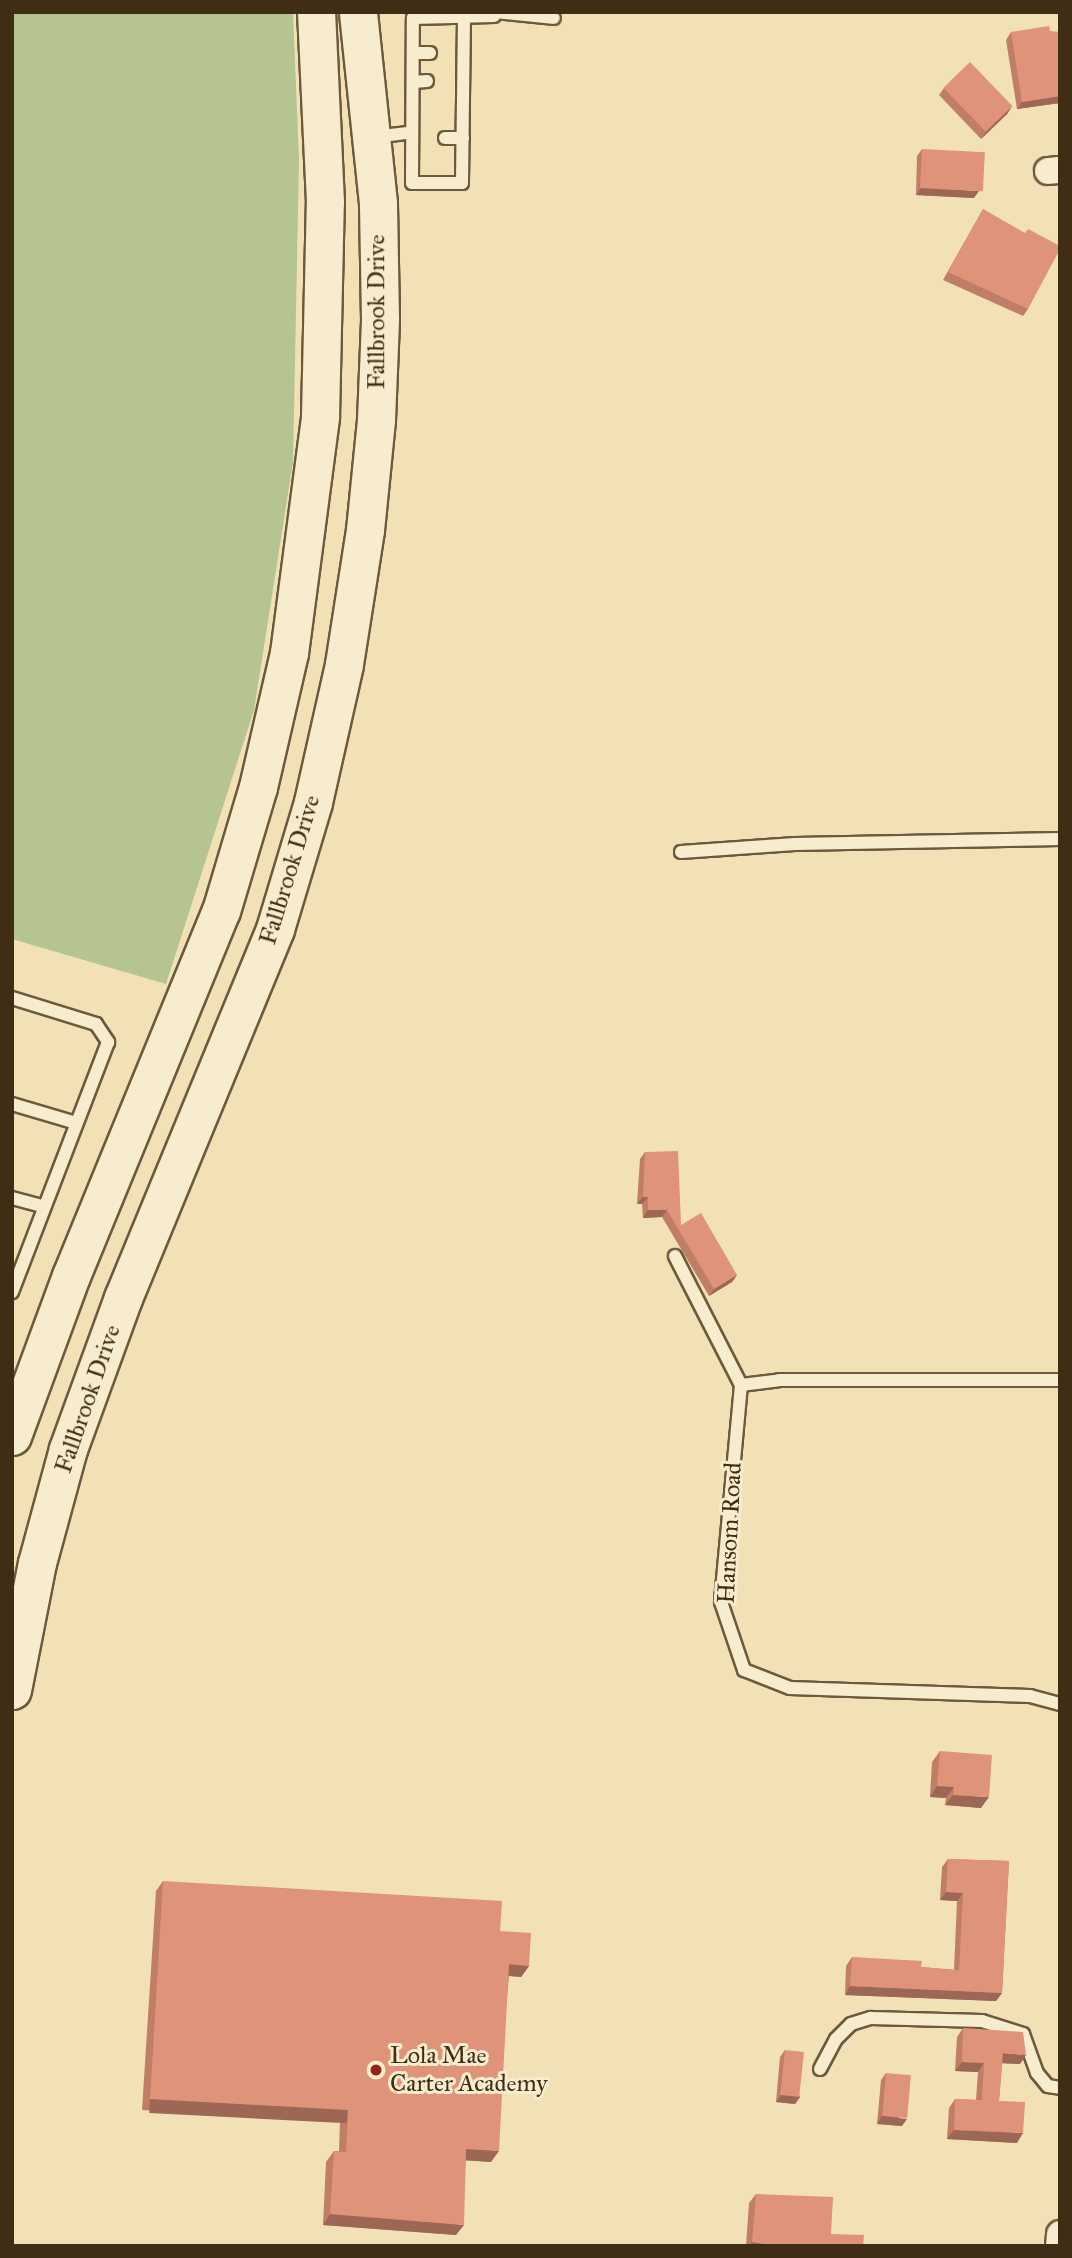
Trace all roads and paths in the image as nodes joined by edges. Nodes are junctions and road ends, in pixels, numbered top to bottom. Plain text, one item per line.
1 (316, 12) edge
2 (358, 12) edge
3 (494, 14) edge
4 (464, 17) junction
5 (554, 18) dead end
6 (413, 53) junction
7 (430, 53) dead end
8 (427, 81) dead end
9 (413, 82) junction
10 (448, 111) dead end
11 (463, 111) junction
12 (372, 137) junction
13 (415, 137) junction
14 (445, 138) dead end
15 (463, 138) junction
16 (1060, 838) edge
17 (681, 852) dead end
18 (12, 999) edge
19 (12, 1104) edge
20 (76, 1124) junction
21 (12, 1198) edge
22 (41, 1206) junction
23 (675, 1256) dead end
24 (12, 1292) edge
25 (1060, 1380) edge
26 (741, 1385) junction
27 (12, 1436) edge
28 (12, 1690) edge
29 (1060, 1704) edge
30 (820, 2069) dead end
31 (1060, 2088) edge
32 (1060, 2234) edge
33 (1059, 2246) edge

1 - 27 main road
2 - 12 main road, Fallbrook Drive
3 - 4 lane
3 - 5 lane
4 - 6 lane
4 - 11 lane
6 - 7 lane
6 - 9 lane
8 - 9 lane
9 - 13 lane
10 - 11 lane
11 - 15 lane
12 - 13 lane
12 - 28 main road, Fallbrook Drive
13 - 15 lane
14 - 15 lane
16 - 17 lane
18 - 20 lane
19 - 20 lane
20 - 22 lane
21 - 22 lane
22 - 24 lane
23 - 26 lane
25 - 26 lane
26 - 29 lane, Hansom Road
30 - 31 lane
32 - 33 street

